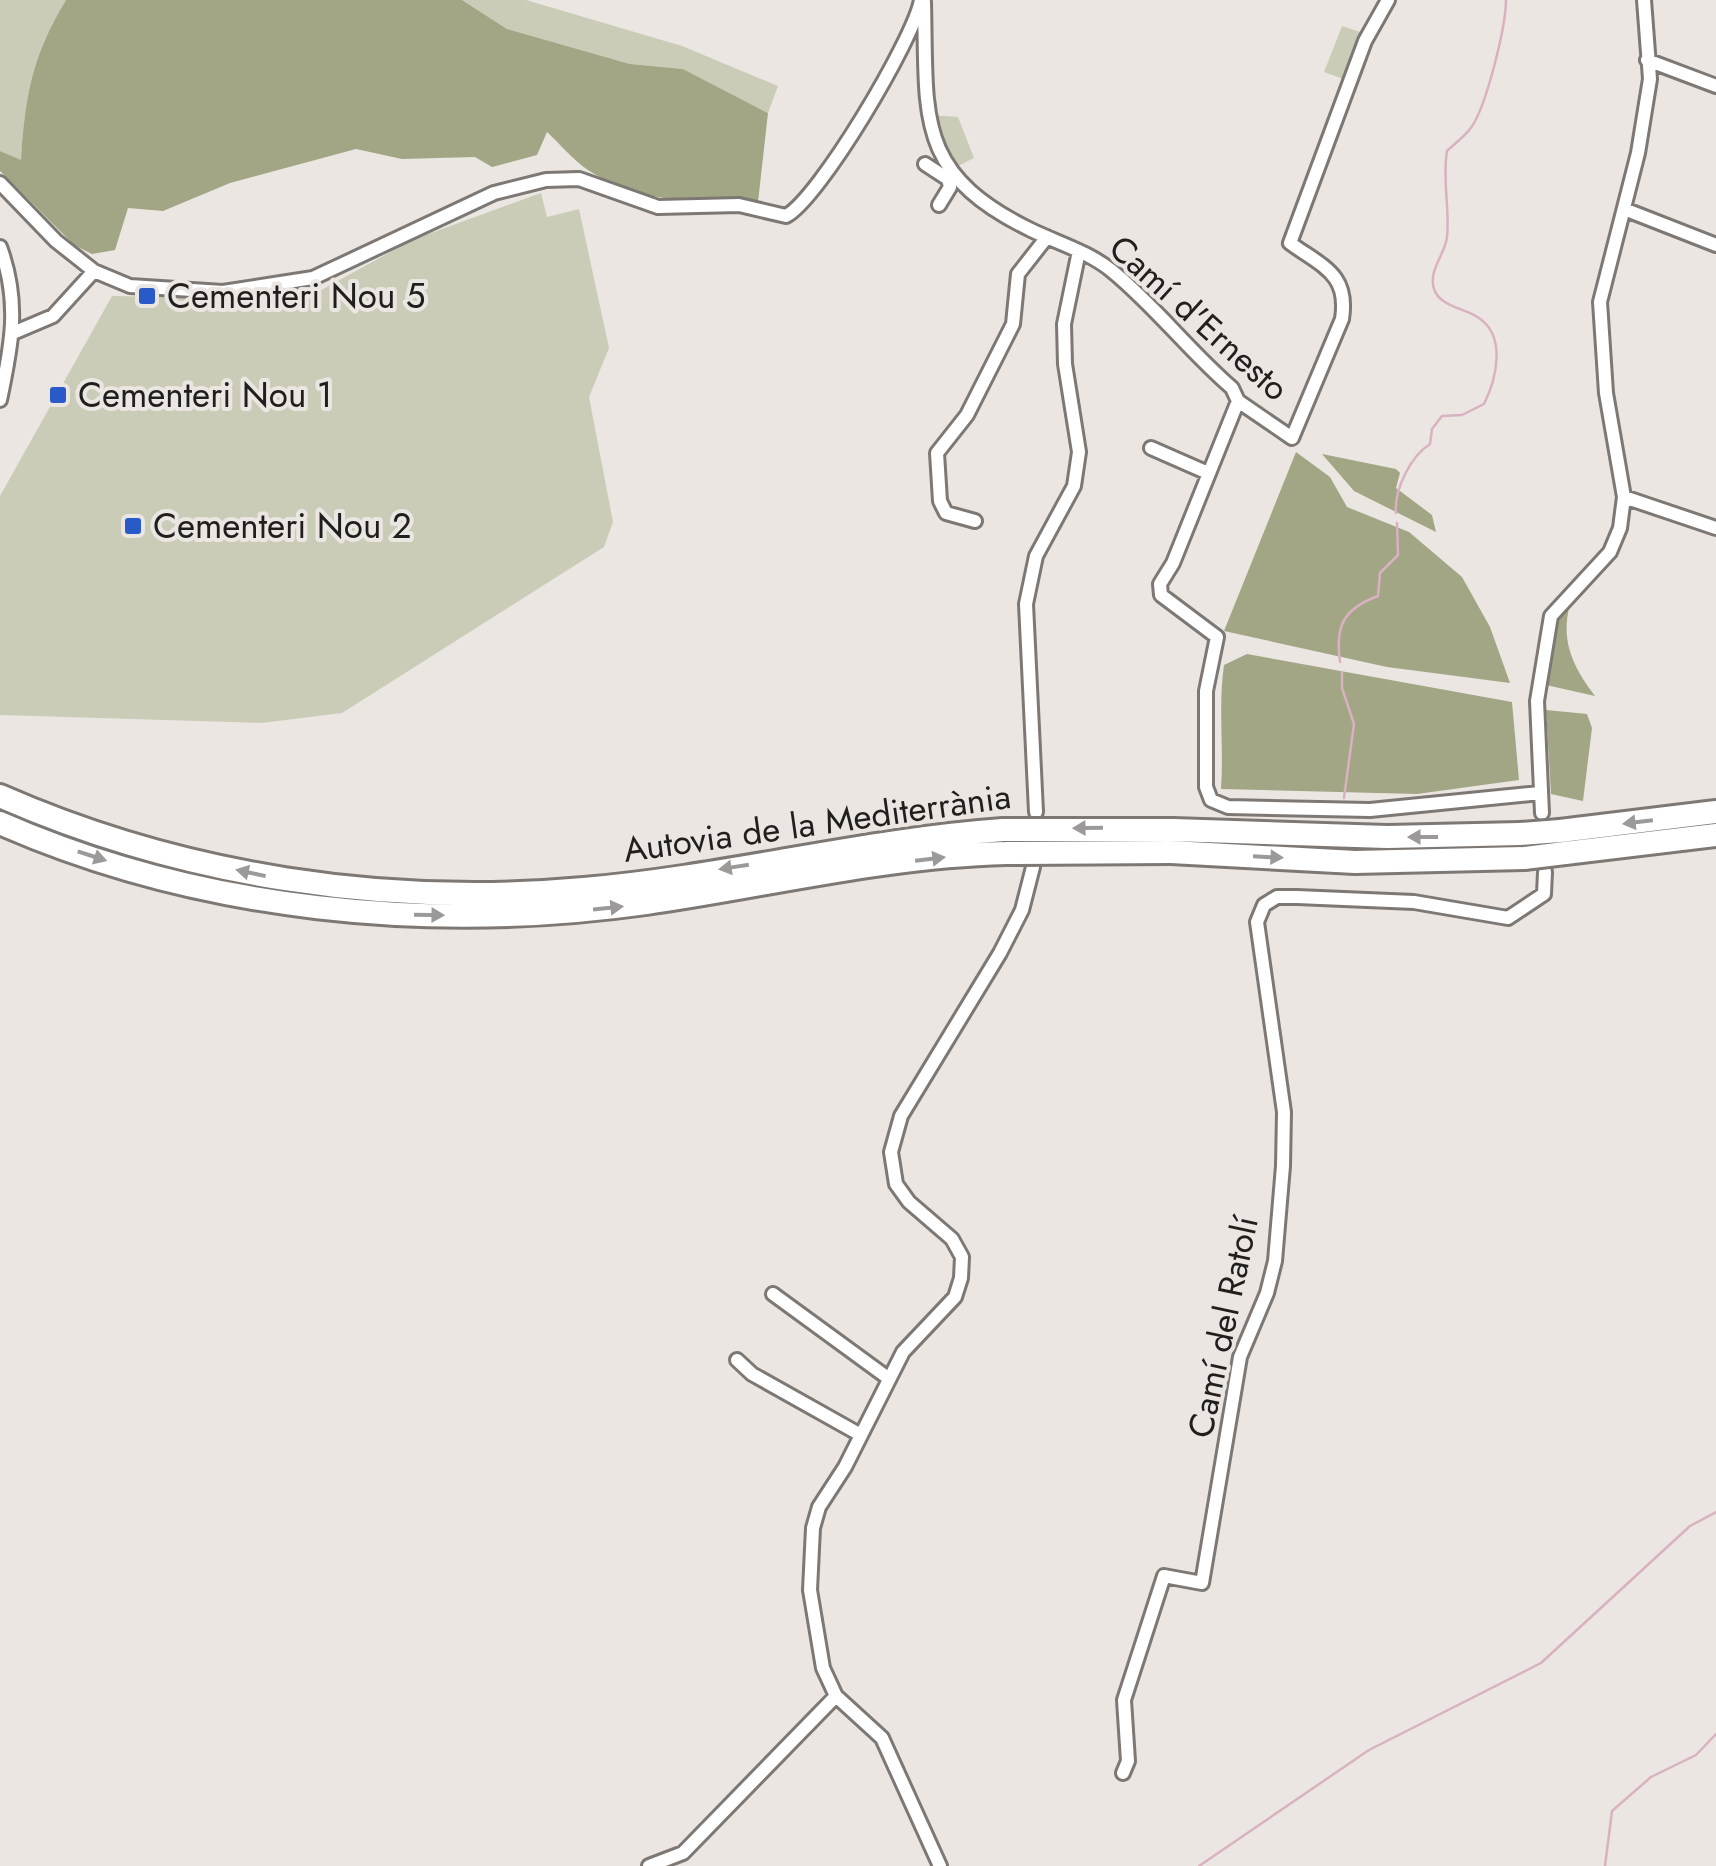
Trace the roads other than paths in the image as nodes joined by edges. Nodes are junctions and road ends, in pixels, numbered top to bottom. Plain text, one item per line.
1 (922, 0) edge
2 (1388, 0) edge
3 (1644, 0) edge
4 (1647, 60) junction
5 (1716, 86) edge
6 (925, 164) dead end
7 (948, 179) junction
8 (0, 183) edge
9 (962, 186) junction
10 (939, 205) dead end
11 (1624, 209) junction
12 (1047, 237) junction
13 (1716, 246) edge
14 (0, 247) edge
15 (1079, 251) junction
16 (94, 271) junction
17 (13, 333) junction
18 (0, 400) edge
19 (1238, 401) junction
20 (1151, 448) dead end
21 (1208, 473) junction
22 (1624, 497) junction
23 (975, 521) dead end
24 (1716, 528) edge
25 (1540, 792) junction
26 (0, 796) edge
27 (1036, 812) dead end
28 (1542, 812) dead end
29 (1716, 812) edge
30 (0, 823) edge
31 (1716, 835) edge
32 (1562, 842) junction
33 (1033, 866) dead end
34 (1545, 877) dead end
35 (347, 898) junction
36 (773, 1294) dead end
37 (738, 1360) dead end
38 (888, 1378) junction
39 (859, 1434) junction
40 (836, 1696) junction
41 (1123, 1774) dead end
42 (649, 1866) edge
43 (940, 1866) edge

1 - 9 street, Camí d'Ernesto
1 - 16 street
2 - 19 street, Camí d'Ernesto
3 - 4 street
4 - 5 street
4 - 11 street
6 - 7 street
7 - 9 street
7 - 10 street
8 - 16 street
9 - 12 street, Camí d'Ernesto
11 - 13 street
11 - 22 street
12 - 15 street, Camí d'Ernesto
12 - 23 street
14 - 17 street
15 - 19 street, Camí d'Ernesto
15 - 27 street
16 - 17 street
17 - 18 street
19 - 21 street
20 - 21 street
21 - 25 street
22 - 24 street
22 - 25 street
25 - 28 street
35 -> 26 highway, Autovia de la Mediterrània
29 -> 32 highway, Autovia de la Mediterrània
30 -> 35 highway, Autovia de la Mediterrània
31 - 32 highway, Autovia de la Mediterrània
32 - 35 highway, Autovia de la Mediterrània, bridge
33 - 38 street
34 - 41 street, Camí del Ratolí
36 - 38 street
37 - 39 street
38 - 39 street
39 - 40 street
40 - 42 street
40 - 43 street

